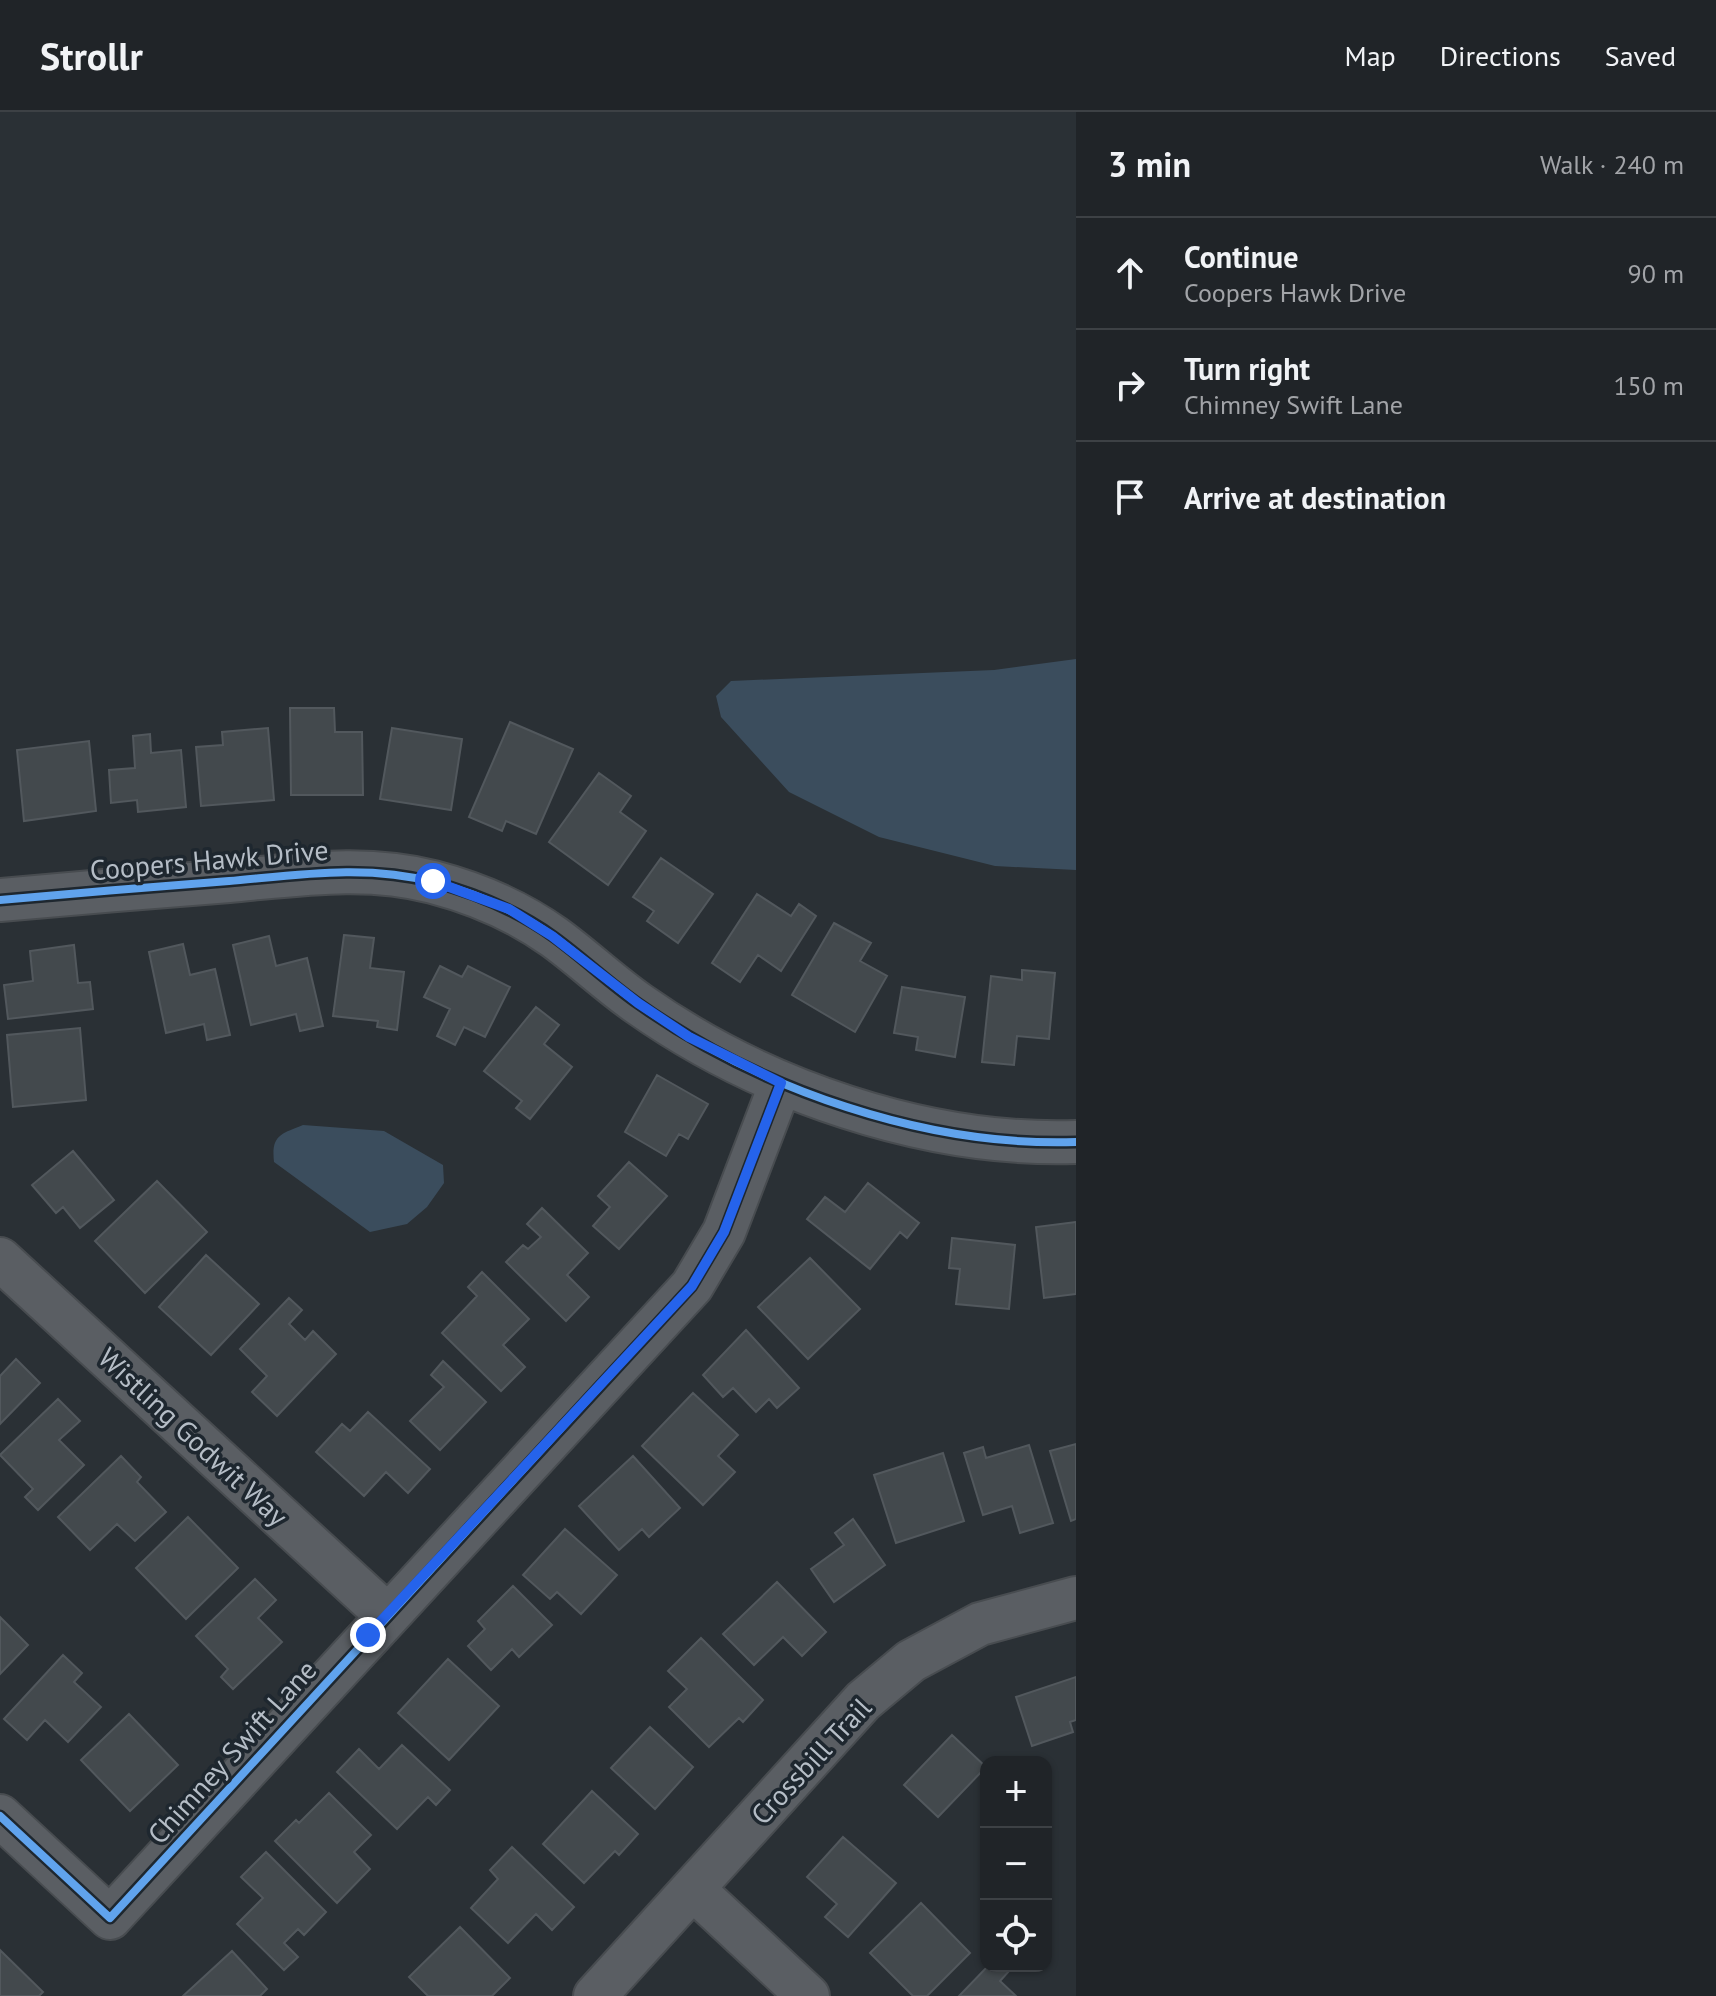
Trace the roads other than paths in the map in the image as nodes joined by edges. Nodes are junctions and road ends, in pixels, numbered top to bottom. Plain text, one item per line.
1 (0, 900) edge
2 (781, 1083) junction
3 (1076, 1142) edge
4 (0, 1259) edge
5 (1076, 1598) edge
6 (387, 1615) junction
7 (0, 1816) edge
8 (693, 1889) junction
9 (595, 1996) edge
10 (808, 1996) edge

1 - 2 street, Coopers Hawk Drive
2 - 3 street, Coopers Hawk Drive
2 - 6 street, Chimney Swift Lane
4 - 6 street, Wistling Godwit Way
5 - 8 street, Crossbill Trail
6 - 7 street, Chimney Swift Lane
8 - 9 street, Crossbill Trail
8 - 10 street

